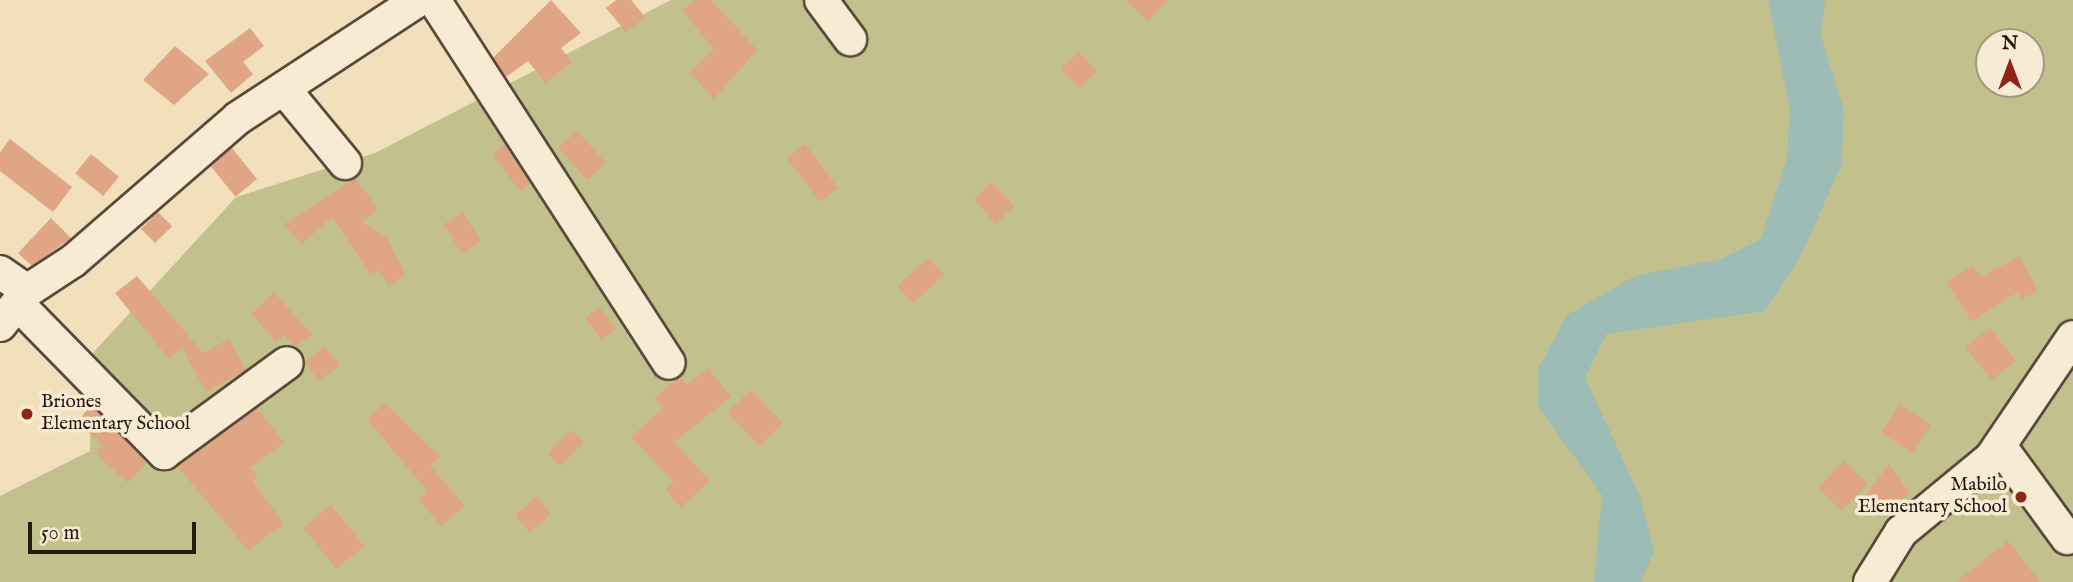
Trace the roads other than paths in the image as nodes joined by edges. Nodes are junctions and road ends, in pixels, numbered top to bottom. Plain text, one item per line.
1 (418, 0) edge
2 (434, 0) edge
3 (821, 0) edge
4 (850, 39) dead end
5 (285, 89) junction
6 (345, 163) dead end
7 (0, 272) edge
8 (15, 306) edge
9 (2073, 337) edge
10 (287, 363) dead end
11 (669, 363) dead end
12 (2000, 446) junction
13 (2067, 538) dead end
14 (1870, 582) edge

1 - 5 street
2 - 11 street
3 - 4 street
5 - 6 street
5 - 8 street
7 - 8 street
8 - 10 street
9 - 12 street
12 - 13 street
12 - 14 street

